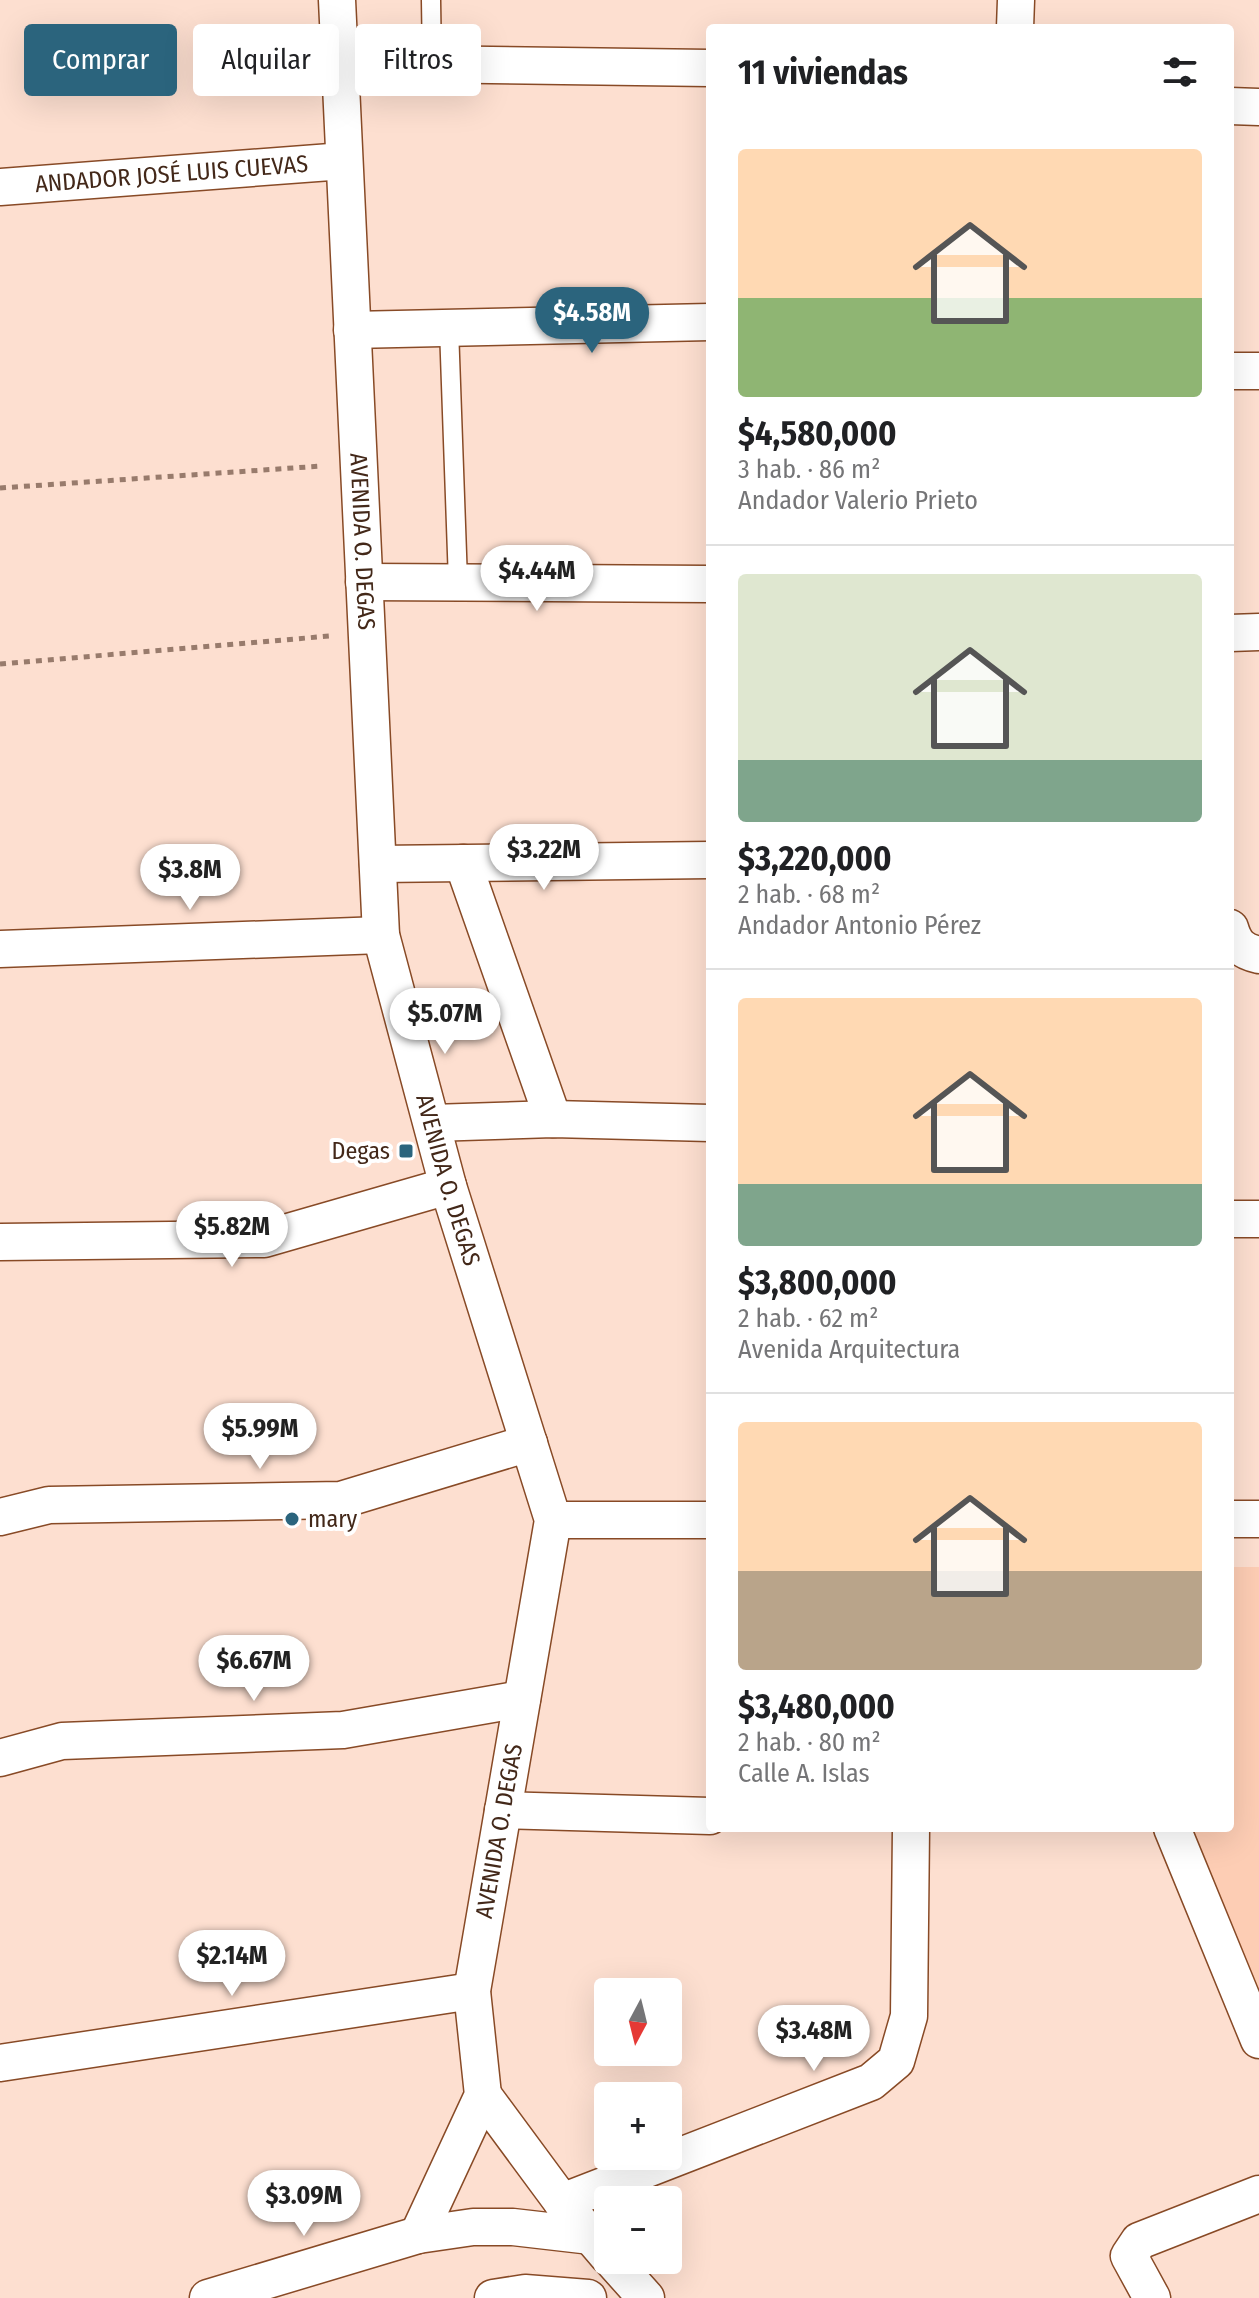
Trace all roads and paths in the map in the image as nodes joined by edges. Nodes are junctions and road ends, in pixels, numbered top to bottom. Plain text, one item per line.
1 (337, 0) edge
2 (431, 0) edge
3 (1016, 0) edge
4 (431, 24) edge
5 (1015, 24) edge
6 (340, 63) junction
7 (355, 63) edge
8 (481, 65) edge
9 (706, 68) edge
10 (1234, 106) edge
11 (1259, 107) edge
12 (344, 161) junction
13 (0, 187) edge
14 (706, 322) edge
15 (461, 328) junction
16 (352, 330) junction
17 (1234, 371) edge
18 (1259, 371) edge
19 (359, 463) junction
20 (0, 488) edge
21 (364, 582) junction
22 (458, 582) junction
23 (706, 584) edge
24 (1259, 632) edge
25 (367, 633) junction
26 (1234, 633) edge
27 (0, 664) edge
28 (706, 860) edge
29 (463, 863) junction
30 (378, 864) junction
31 (381, 935) junction
32 (1234, 940) edge
33 (0, 949) edge
34 (1259, 955) edge
35 (553, 1119) junction
36 (432, 1123) junction
37 (706, 1123) edge
38 (448, 1186) junction
39 (1234, 1219) edge
40 (1259, 1219) edge
41 (0, 1242) edge
42 (529, 1443) junction
43 (0, 1517) edge
44 (1234, 1519) edge
45 (1259, 1519) edge
46 (553, 1520) junction
47 (706, 1520) edge
48 (522, 1699) junction
49 (0, 1758) edge
50 (503, 1810) junction
51 (706, 1816) edge
52 (911, 1832) edge
53 (1168, 1832) edge
54 (472, 1991) junction
55 (1259, 2040) edge
56 (0, 2063) edge
57 (483, 2095) junction
58 (1259, 2194) edge
59 (562, 2202) junction
60 (418, 2235) junction
61 (594, 2239) edge
62 (594, 2248) edge
63 (625, 2274) edge
64 (208, 2298) edge
65 (493, 2298) edge
66 (588, 2298) edge
67 (646, 2298) edge
68 (1152, 2298) edge

1 - 6 street, AVENIDA O. DEGAS
2 - 4 lane
3 - 5 street
6 - 7 street
6 - 12 street, AVENIDA O. DEGAS
8 - 9 street
10 - 11 street
12 - 13 street, ANDADOR JOSÉ LUIS CUEVAS
12 - 16 street, AVENIDA O. DEGAS
14 - 15 street
15 - 16 street
15 - 22 lane
16 - 19 street, AVENIDA O. DEGAS
17 - 18 street
19 - 20 path
19 - 21 street, AVENIDA O. DEGAS
21 - 22 street
21 - 25 street, AVENIDA O. DEGAS
22 - 23 street
24 - 26 street
25 - 27 path
25 - 30 street, AVENIDA O. DEGAS
28 - 29 street
29 - 30 street
29 - 35 street
30 - 31 street, AVENIDA O. DEGAS
31 - 33 street
31 - 36 street, AVENIDA O. DEGAS
32 - 34 street
35 - 36 street
35 - 37 street
36 - 38 street, AVENIDA O. DEGAS
38 - 41 street
38 - 42 street, AVENIDA O. DEGAS
39 - 40 street
42 - 43 street
42 - 46 street, AVENIDA O. DEGAS
44 - 45 street
46 - 47 street
46 - 48 street, AVENIDA O. DEGAS
48 - 49 street
48 - 50 street, AVENIDA O. DEGAS
50 - 51 street
50 - 54 street, AVENIDA O. DEGAS
52 - 59 street
53 - 55 street
54 - 56 street
54 - 57 street, AVENIDA O. DEGAS
57 - 59 street
57 - 60 street
58 - 68 street
59 - 61 street
60 - 62 street
60 - 64 street
63 - 67 street
65 - 66 street

